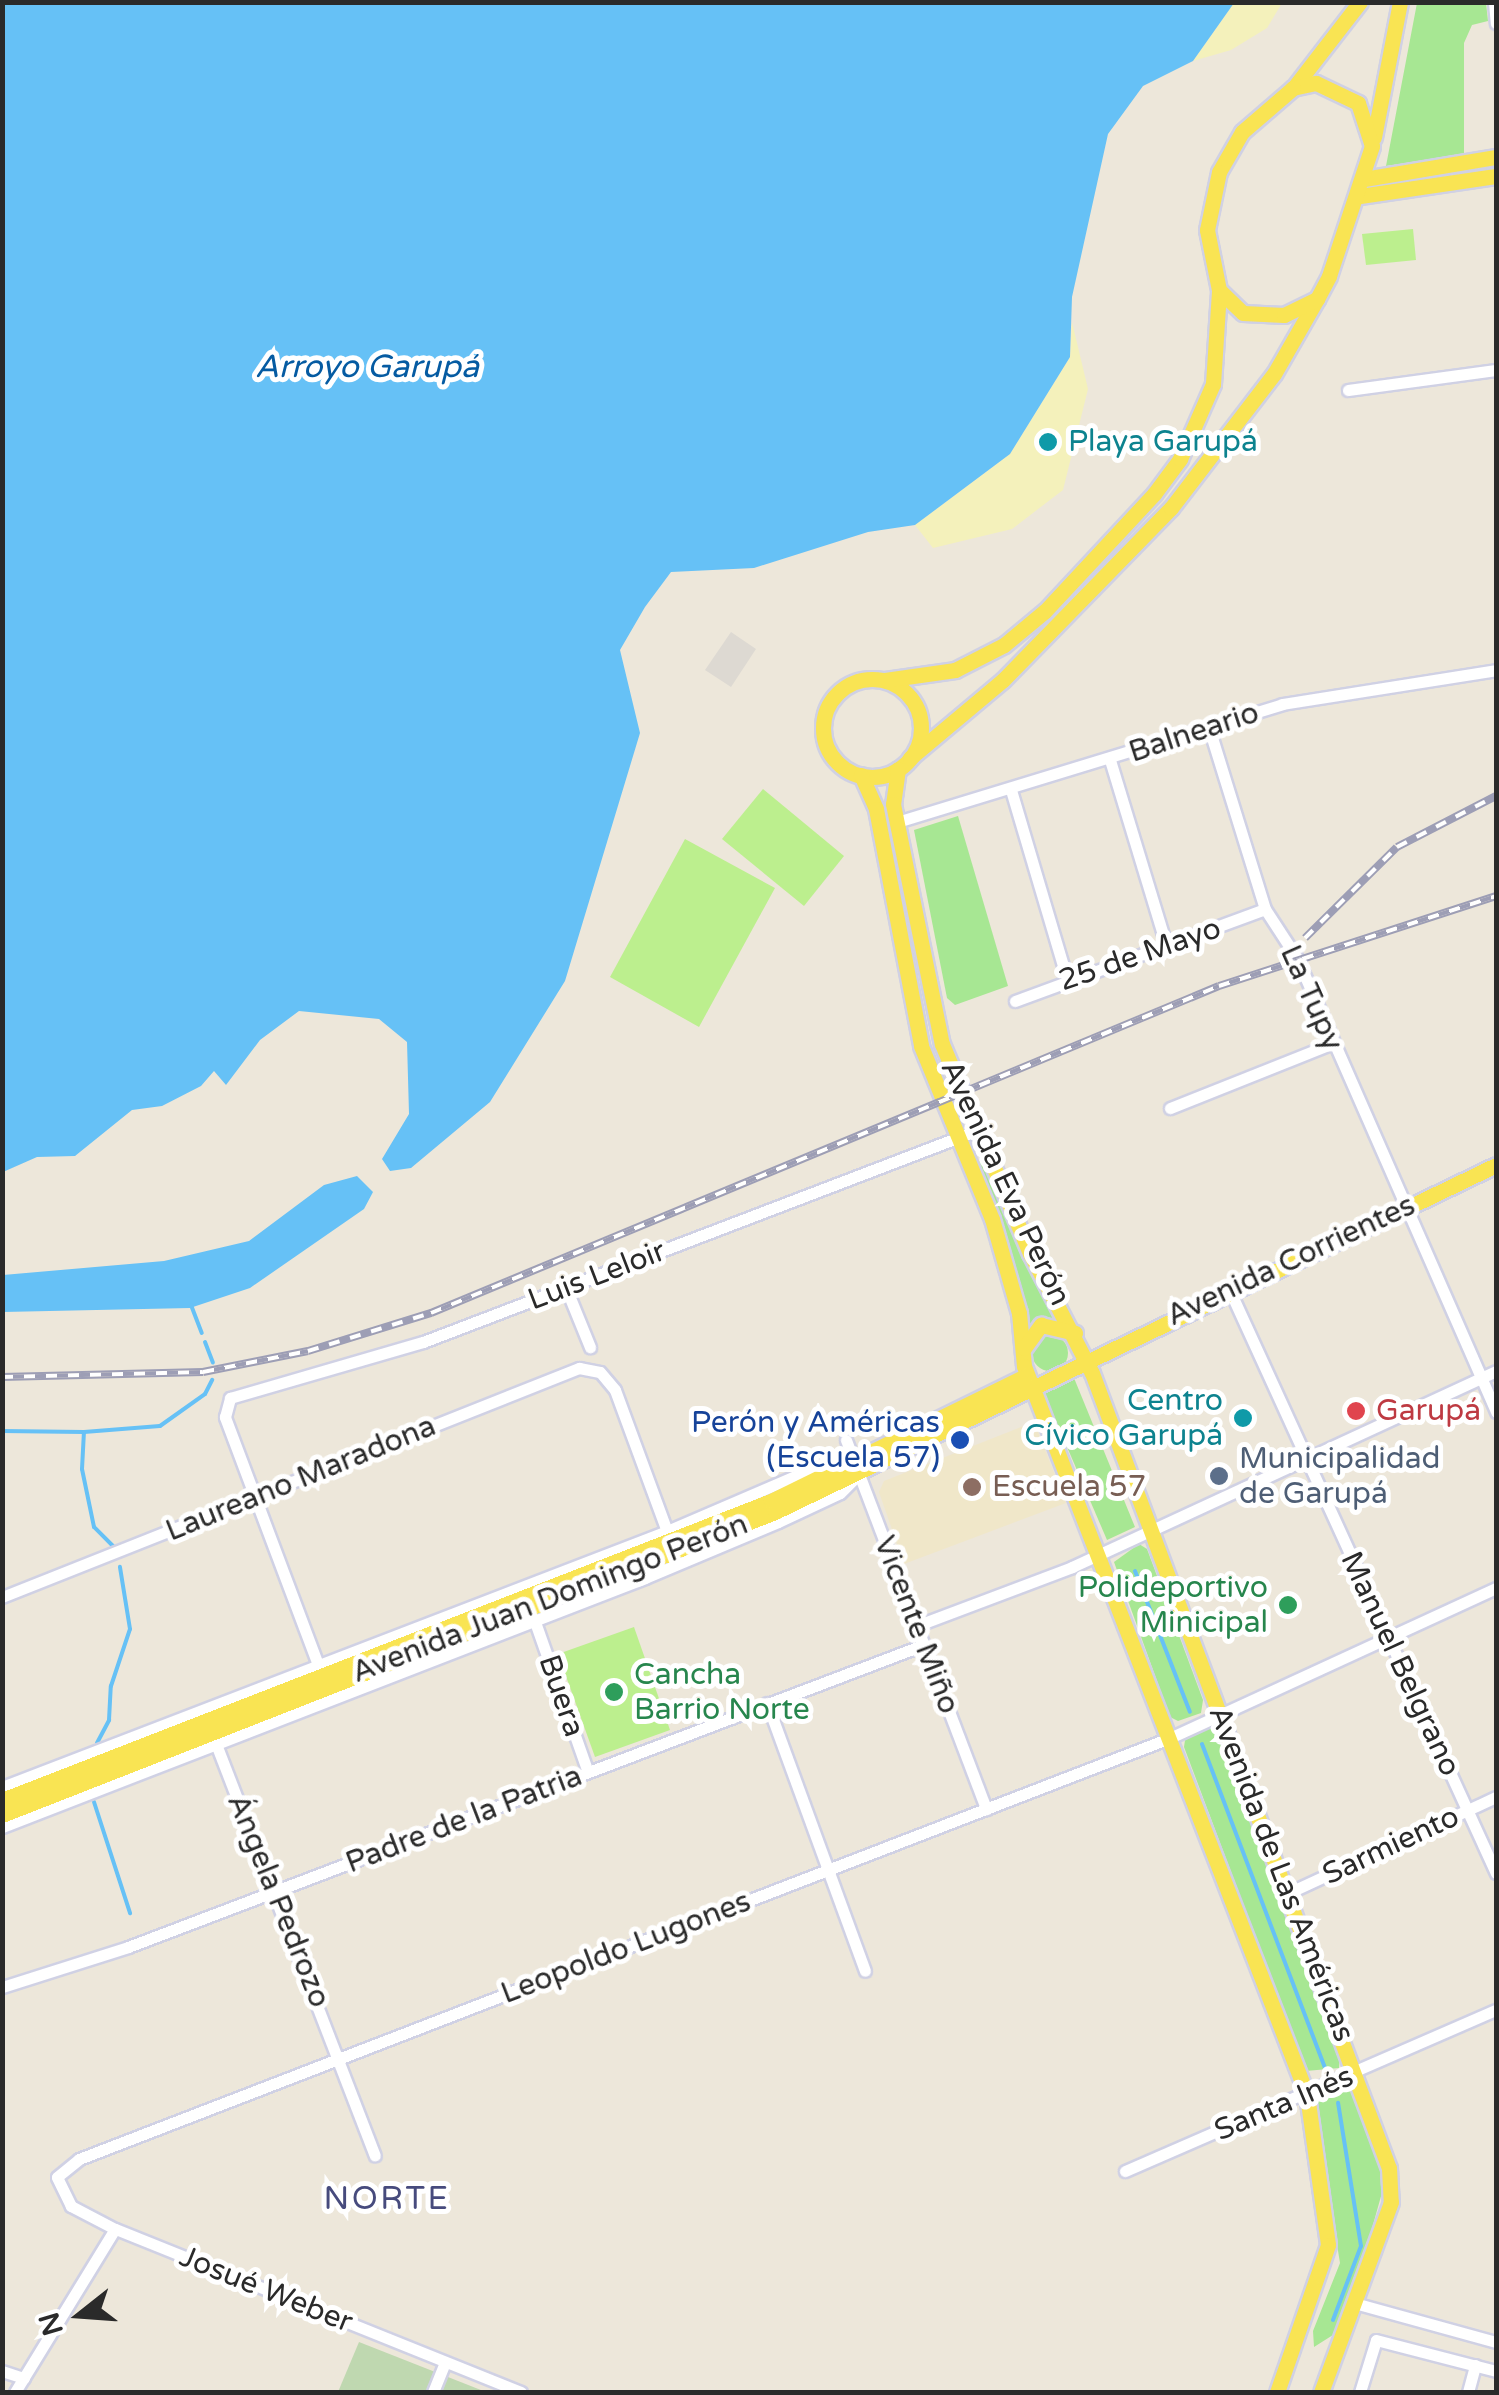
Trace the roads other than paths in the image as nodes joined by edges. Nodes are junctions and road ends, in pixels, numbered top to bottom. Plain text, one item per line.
1 (1360, 2) edge
2 (1400, 2) edge
3 (1494, 2) edge
4 (1496, 23) edge
5 (1292, 88) junction
6 (1372, 146) junction
7 (1496, 157) edge
8 (1496, 176) edge
9 (1364, 179) junction
10 (1360, 196) junction
11 (1219, 290) junction
12 (1318, 299) junction
13 (1496, 370) edge
14 (1348, 390) dead end
15 (1496, 670) edge
16 (885, 680) junction
17 (1209, 728) junction
18 (1110, 760) junction
19 (904, 763) junction
20 (861, 775) junction
21 (1012, 790) junction
22 (897, 822) junction
23 (1265, 909) junction
24 (1166, 948) junction
25 (1068, 979) junction
26 (1015, 1001) dead end
27 (1331, 1044) junction
28 (1170, 1108) dead end
29 (968, 1135) junction
30 (1496, 1165) edge
31 (1402, 1208) junction
32 (566, 1288) junction
33 (1230, 1290) junction
34 (1075, 1333) junction
35 (590, 1348) dead end
36 (1023, 1352) junction
37 (1087, 1360) junction
38 (1496, 1371) edge
39 (1481, 1378) junction
40 (1030, 1380) junction
41 (1496, 1412) edge
42 (846, 1440) dead end
43 (1306, 1459) junction
44 (857, 1468) junction
45 (255, 1496) junction
46 (668, 1530) junction
47 (1151, 1531) junction
48 (1102, 1554) junction
49 (1496, 1588) edge
50 (2, 1596) edge
51 (534, 1619) junction
52 (916, 1626) junction
53 (1386, 1639) junction
54 (924, 1645) junction
55 (317, 1662) junction
56 (766, 1704) junction
57 (1222, 1716) junction
58 (1172, 1736) junction
59 (216, 1744) junction
60 (588, 1772) junction
61 (2, 1787) edge
62 (1496, 1797) edge
63 (2, 1800) edge
64 (986, 1809) junction
65 (1468, 1810) junction
66 (2, 1815) edge
67 (2, 1827) edge
68 (826, 1871) junction
69 (1496, 1872) edge
70 (272, 1893) junction
71 (1286, 1894) junction
72 (865, 1970) dead end
73 (2, 1987) edge
74 (1496, 2010) edge
75 (340, 2058) junction
76 (1356, 2074) junction
77 (1307, 2095) junction
78 (376, 2155) dead end
79 (78, 2159) joint
80 (1126, 2172) dead end
81 (116, 2229) junction
82 (1358, 2304) junction
83 (1496, 2342) edge
84 (445, 2362) junction
85 (1475, 2365) junction
86 (2, 2371) edge
87 (1496, 2371) edge
88 (24, 2378) junction
89 (15, 2392) edge
90 (432, 2392) edge
91 (521, 2392) edge
92 (1277, 2392) edge
93 (1321, 2392) edge
94 (1360, 2392) edge
95 (1468, 2392) edge

1 - 5 main road
2 - 6 main road
3 - 4 street
5 - 6 main road
5 - 11 main road
6 - 9 main road
7 - 9 main road
8 - 10 main road
9 - 10 main road
10 - 12 main road
11 - 12 main road
11 - 16 main road
12 - 19 main road
13 - 14 street
15 - 17 street, Balneario
16 - 19 main road
16 - 20 main road
17 - 18 street, Balneario
17 - 23 street, La Tupy
18 - 21 street, Balneario
18 - 24 street
19 - 20 main road
19 - 22 main road, Avenida Eva Perón
20 - 29 main road, Avenida Eva Perón
21 - 22 street, Balneario
21 - 25 street
22 - 29 main road, Avenida Eva Perón
23 - 24 street, 25 de Mayo
23 - 27 street, La Tupy
24 - 25 street, 25 de Mayo
25 - 26 street, 25 de Mayo
27 - 28 street
27 - 31 street, La Tupy
29 - 32 street, Luis Leloir
29 - 34 main road, Avenida Eva Perón
29 - 36 main road, Avenida Eva Perón
30 - 31 main road, Avenida Corrientes
31 - 33 main road, Avenida Corrientes
31 - 39 street, La Tupy
32 - 35 street
32 - 45 street, Luis Leloir
33 - 37 main road, Avenida Corrientes
33 - 43 street, Manuel Belgrano
34 - 36 main road
34 - 37 main road, Avenida Eva Perón
36 - 40 main road, Avenida Eva Perón
37 - 40 main road, Avenida Juan Domingo Perón
37 - 47 main road, Avenida de Las Américas
38 - 39 street
39 - 41 street, La Tupy
39 - 43 street
40 - 44 main road, Avenida Juan Domingo Perón
40 - 48 main road, Avenida de Las Américas
42 - 44 street, Vicente Miño
43 - 47 street
43 - 53 street, Manuel Belgrano
44 - 46 street
44 - 51 street
44 - 52 street, Vicente Miño
44 - 63 main road, Avenida Juan Domingo Perón
44 - 66 main road, Avenida Juan Domingo Perón
45 - 46 street, Laureano Maradona
45 - 50 street, Laureano Maradona
45 - 55 street
46 - 55 street
47 - 48 street
47 - 57 main road, Avenida de Las Américas
48 - 52 street
48 - 58 main road, Avenida de Las Américas
49 - 53 street, Leopoldo Lugones
51 - 59 street
51 - 60 street, Buera
52 - 54 street, Vicente Miño
53 - 57 street, Leopoldo Lugones
53 - 65 street, Manuel Belgrano
54 - 56 street, Padre de la Patria
54 - 64 street, Vicente Miño
55 - 61 street
56 - 60 street, Padre de la Patria
56 - 68 street
57 - 58 street, Leopoldo Lugones
57 - 71 main road, Avenida de Las Américas
58 - 64 street, Leopoldo Lugones
58 - 77 main road, Avenida de Las Américas
59 - 67 street
59 - 70 street, Ángela Pedrozo
60 - 70 street, Padre de la Patria
62 - 65 street, Sarmiento
64 - 68 street, Leopoldo Lugones
65 - 69 street, Manuel Belgrano
65 - 71 street, Sarmiento
68 - 72 street
68 - 75 street, Leopoldo Lugones
70 - 73 street, Padre de la Patria
70 - 75 street, Ángela Pedrozo
71 - 76 main road, Avenida de Las Américas
74 - 76 street, Santa Inés
75 - 78 street, Ángela Pedrozo
75 - 79 street, Leopoldo Lugones
76 - 77 street, Santa Inés
76 - 82 main road, Avenida de Las Américas
77 - 80 street, Santa Inés
77 - 92 main road, Avenida de Las Américas
79 - 81 street, Josué Weber
81 - 84 street, Josué Weber
81 - 88 street
82 - 83 street
82 - 93 main road, Avenida de Las Américas
84 - 90 street
84 - 91 street, Josué Weber
85 - 87 street
85 - 94 street
85 - 95 street
86 - 88 street
88 - 89 street

